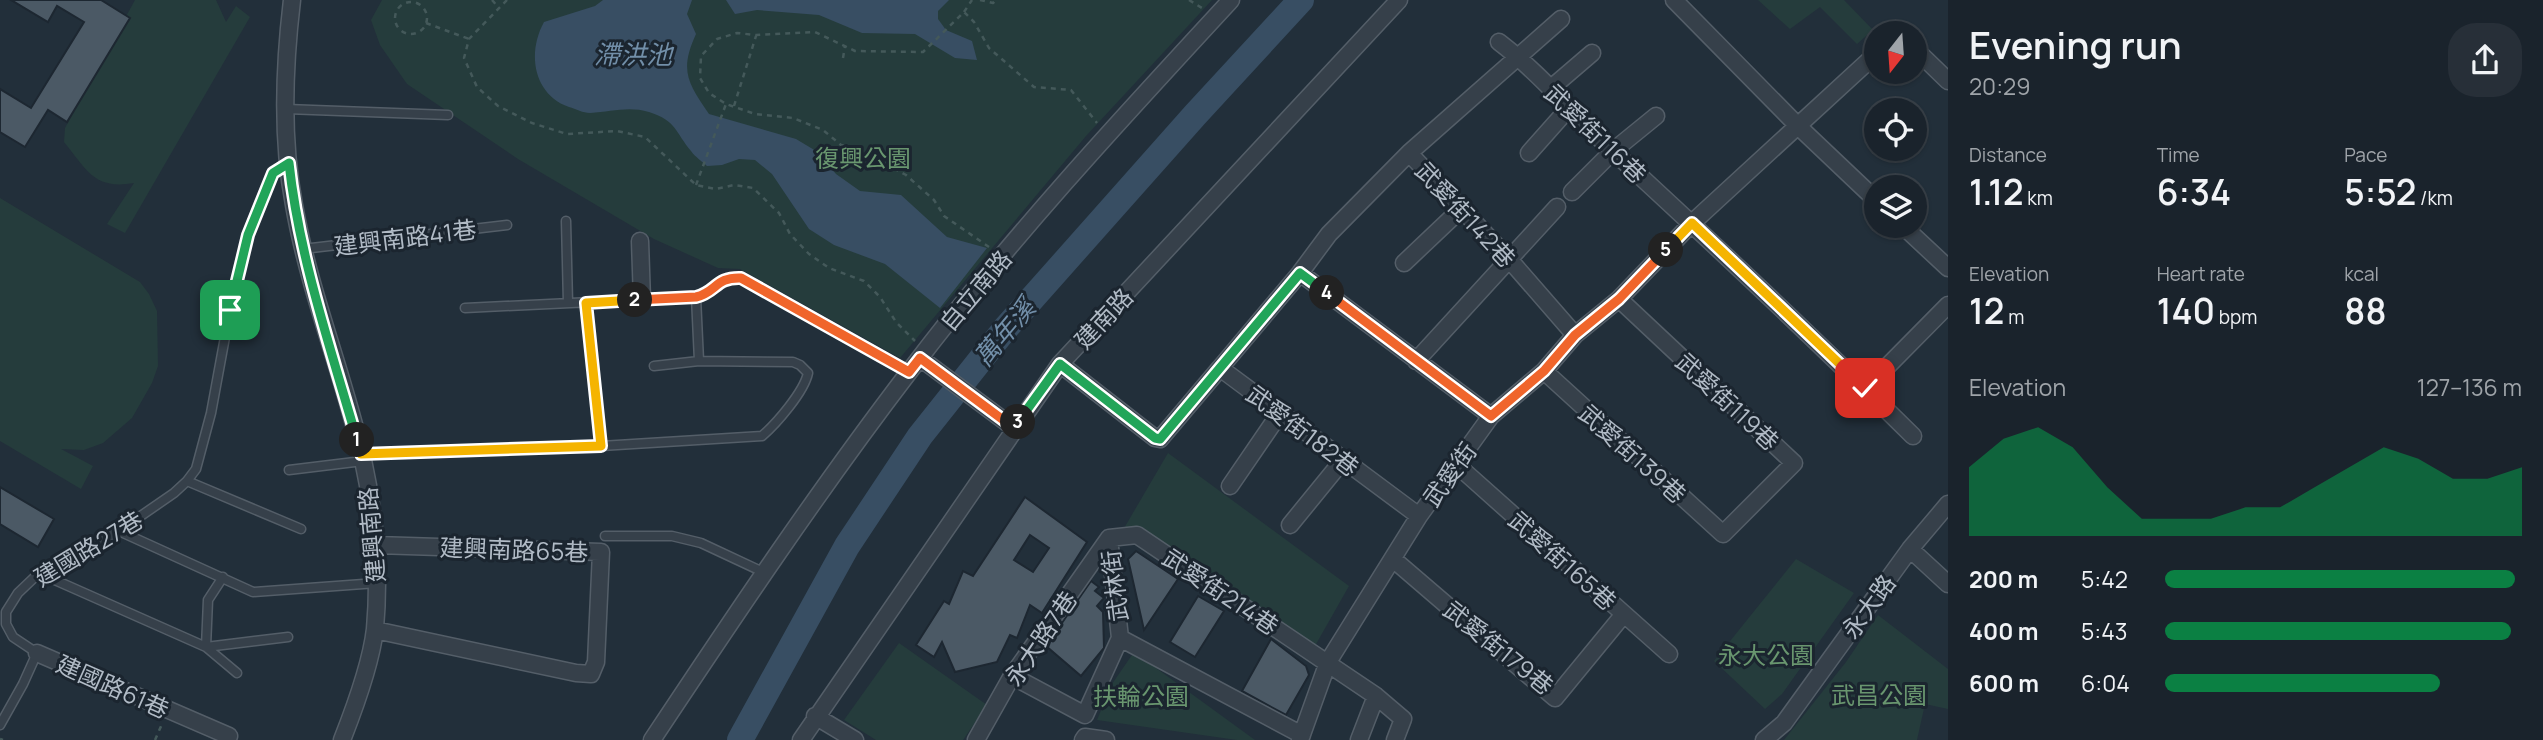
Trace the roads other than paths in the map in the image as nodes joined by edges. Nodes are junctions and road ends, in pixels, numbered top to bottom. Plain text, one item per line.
1 (292, 0) edge
2 (1231, 0) edge
3 (1399, 0) edge
4 (1674, 0) edge
5 (1561, 19) dead end
6 (1499, 43) dead end
7 (1592, 53) dead end
8 (1519, 57) junction
9 (1927, 61) edge
10 (1864, 65) edge
11 (1948, 81) edge
12 (1550, 89) junction
13 (286, 108) junction
14 (1568, 109) junction
15 (448, 115) dead end
16 (1656, 116) dead end
17 (1799, 127) junction
18 (1613, 151) junction
19 (1409, 153) junction
20 (1529, 153) dead end
21 (289, 163) junction
22 (1864, 189) edge
23 (1572, 192) dead end
24 (1557, 207) dead end
25 (1461, 209) junction
26 (566, 221) dead end
27 (1692, 223) junction
28 (507, 225) dead end
29 (1916, 238) edge
30 (640, 241) dead end
31 (303, 249) junction
32 (1508, 258) junction
33 (1404, 263) dead end
34 (1948, 268) edge
35 (1300, 273) junction
36 (696, 297) junction
37 (1619, 299) junction
38 (642, 300) junction
39 (568, 303) junction
40 (586, 303) junction
41 (1948, 306) edge
42 (465, 308) dead end
43 (1575, 335) junction
44 (919, 351) junction
45 (699, 361) junction
46 (1416, 361) junction
47 (1060, 364) junction
48 (654, 366) dead end
49 (1220, 368) junction
50 (1544, 371) junction
51 (909, 372) junction
52 (1865, 388) junction
53 (1280, 413) junction
54 (1491, 416) junction
55 (1014, 427) junction
56 (1913, 436) dead end
57 (601, 446) junction
58 (362, 457) junction
59 (1343, 460) junction
60 (1457, 465) junction
61 (289, 470) dead end
62 (187, 481) junction
63 (1230, 486) dead end
64 (1948, 505) edge
65 (1419, 516) junction
66 (1290, 525) dead end
67 (302, 529) dead end
68 (119, 531) junction
69 (1723, 534) joint
70 (605, 536) dead end
71 (1109, 538) junction
72 (376, 545) junction
73 (1910, 548) junction
74 (1393, 559) junction
75 (763, 572) junction
76 (39, 573) junction
77 (223, 577) junction
78 (377, 583) junction
79 (1948, 584) edge
80 (1624, 614) junction
81 (374, 630) junction
82 (288, 637) dead end
83 (1120, 638) junction
84 (206, 647) junction
85 (37, 653) junction
86 (1669, 654) dead end
87 (1328, 662) junction
88 (237, 673) dead end
89 (1012, 676) junction
90 (1376, 696) junction
91 (1085, 715) junction
92 (816, 716) junction
93 (0, 724) edge
94 (229, 736) dead end
95 (1084, 738) edge
96 (1301, 738) edge
97 (342, 740) edge
98 (652, 740) edge
99 (801, 740) edge
100 (855, 740) edge
101 (976, 740) edge
102 (1106, 740) edge
103 (1359, 740) edge
104 (1395, 740) edge
105 (1764, 740) edge

1 - 13 street, 建興南路
2 - 44 street, 自立南路
3 - 47 street, 建南路
4 - 17 street
5 - 8 street
6 - 8 street, 武愛街116巷
7 - 12 street
8 - 12 street, 武愛街116巷
8 - 19 street
9 - 11 street
10 - 17 street, 武愛街
12 - 14 street, 武愛街116巷
13 - 15 lane
13 - 21 street, 建興南路
14 - 18 street, 武愛街116巷
14 - 20 street
16 - 18 street
17 - 22 street
17 - 27 street, 武愛街
18 - 23 street
18 - 27 street, 武愛街116巷
19 - 25 street, 武愛街142巷
19 - 35 street, 武愛街142巷
21 - 31 street, 建興南路
21 - 62 lane
24 - 32 street
25 - 32 street, 武愛街142巷
25 - 33 street
26 - 39 lane
27 - 37 street, 武愛街
27 - 52 street, 武愛街116巷
28 - 31 lane, 建興南路41巷
29 - 34 street
30 - 38 street
31 - 58 street, 建興南路
32 - 43 street, 武愛街142巷
32 - 46 street
35 - 46 street
35 - 49 street, 武愛街182巷
36 - 38 lane
36 - 45 lane
36 - 51 lane
37 - 43 street, 武愛街
37 - 69 street, 武愛街119巷
38 - 40 lane
39 - 40 lane
39 - 42 lane
40 - 57 lane
41 - 52 street
43 - 50 street, 武愛街
44 - 51 street, 自立南路
44 - 55 street
45 - 48 lane
45 - 57 lane
46 - 54 street
47 - 49 street
47 - 55 street, 建南路
49 - 53 street, 武愛街182巷
50 - 54 street, 武愛街
50 - 69 street, 武愛街139巷
51 - 75 street, 自立南路
52 - 56 street, 武愛街116巷
53 - 59 street, 武愛街182巷
53 - 63 street
54 - 60 street, 武愛街
55 - 92 street, 建南路
57 - 58 lane
58 - 61 lane
58 - 72 street, 建興南路
59 - 65 street, 武愛街182巷
59 - 66 street
60 - 65 street, 武愛街
60 - 80 street, 武愛街165巷
62 - 67 lane
62 - 68 lane, 建國路27巷
64 - 73 street, 永大路
65 - 74 street, 武愛街
68 - 76 lane, 建國路27巷
68 - 77 lane
70 - 75 lane
71 - 83 street, 武林街
71 - 87 street, 武愛街214巷
71 - 89 street, 永大路7巷
72 - 78 street, 建興南路
72 - 81 street, 建興南路65巷
73 - 79 street
73 - 105 street, 永大路
74 - 80 street, 武愛街179巷
74 - 87 street, 武愛街
75 - 98 street, 自立南路
76 - 84 lane
76 - 85 lane, 建國路27巷
77 - 78 lane
77 - 84 lane
78 - 81 street, 建興南路
80 - 86 street, 武愛街165巷
81 - 97 street, 建興南路
82 - 84 lane
83 - 91 street
83 - 96 street, 武林街
84 - 88 lane
85 - 93 lane
85 - 94 street, 建國路61巷
87 - 90 street, 武愛街214巷
87 - 96 street, 武愛街
89 - 91 street
89 - 101 street, 永大路7巷
90 - 103 street
90 - 104 street, 武愛街214巷
91 - 95 street
92 - 99 street, 建南路
92 - 100 street
95 - 102 street

